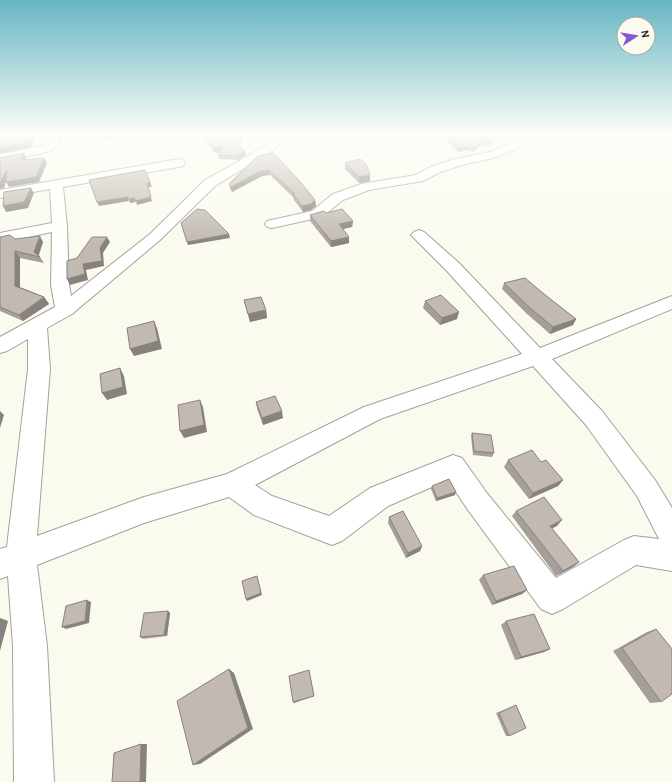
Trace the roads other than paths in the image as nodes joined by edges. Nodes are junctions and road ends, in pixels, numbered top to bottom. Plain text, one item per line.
1 (129, 171) edge
2 (230, 171) edge
3 (431, 171) edge
4 (56, 184) junction
5 (0, 194) edge
6 (272, 224) dead end
7 (60, 226) junction
8 (419, 234) dead end
9 (0, 238) edge
10 (672, 302) edge
11 (65, 310) junction
12 (37, 327) junction
13 (0, 346) edge
14 (537, 358) junction
15 (232, 484) junction
16 (672, 535) edge
17 (672, 556) edge
18 (11, 559) edge
19 (34, 782) edge

1 - 4 street
2 - 11 street
3 - 6 street
4 - 5 street
4 - 7 street
7 - 9 street
7 - 11 street
8 - 14 street
10 - 14 street
11 - 12 street
12 - 13 street
12 - 18 street
14 - 15 street
14 - 16 street
15 - 17 street
15 - 18 street
18 - 19 street

